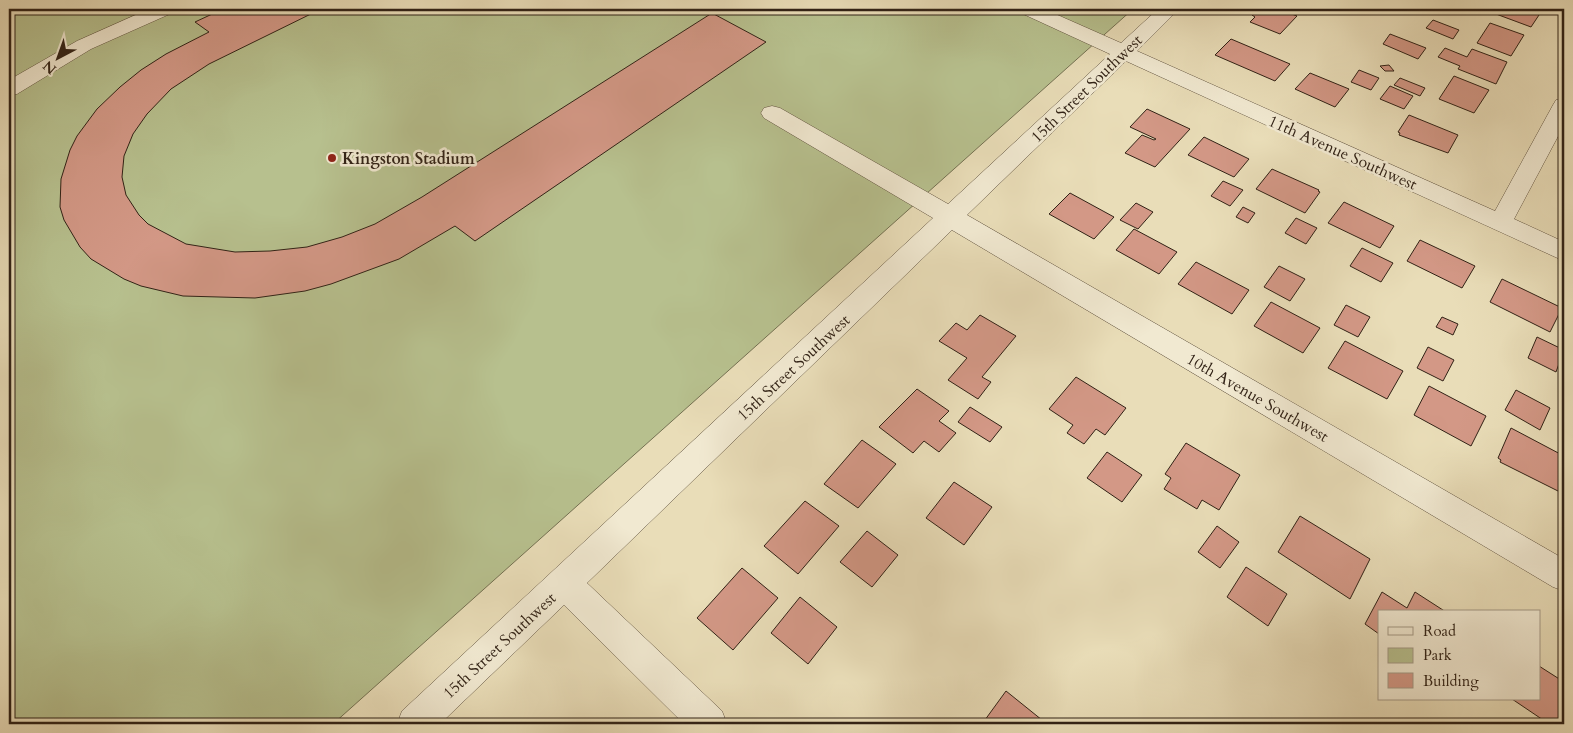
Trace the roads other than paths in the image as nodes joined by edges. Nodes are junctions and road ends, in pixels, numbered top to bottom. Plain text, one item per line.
1 (165, 9) edge
2 (1028, 9) edge
3 (1169, 9) edge
4 (1123, 52) junction
5 (9, 89) edge
6 (1564, 105) edge
7 (772, 113) dead end
8 (951, 217) junction
9 (1500, 223) junction
10 (1564, 252) edge
11 (1564, 576) edge
12 (564, 583) junction
13 (416, 724) edge
14 (709, 724) edge

1 - 5 street
2 - 4 street, 11th Avenue Southwest
3 - 4 street, 15th Street Southwest
4 - 8 street, 15th Street Southwest
4 - 9 street, 11th Avenue Southwest
6 - 9 street
7 - 8 street, 10th Avenue Southwest
8 - 11 street, 10th Avenue Southwest
8 - 12 street, 15th Street Southwest
9 - 10 street, 11th Avenue Southwest
12 - 13 street, 15th Street Southwest
12 - 14 street

